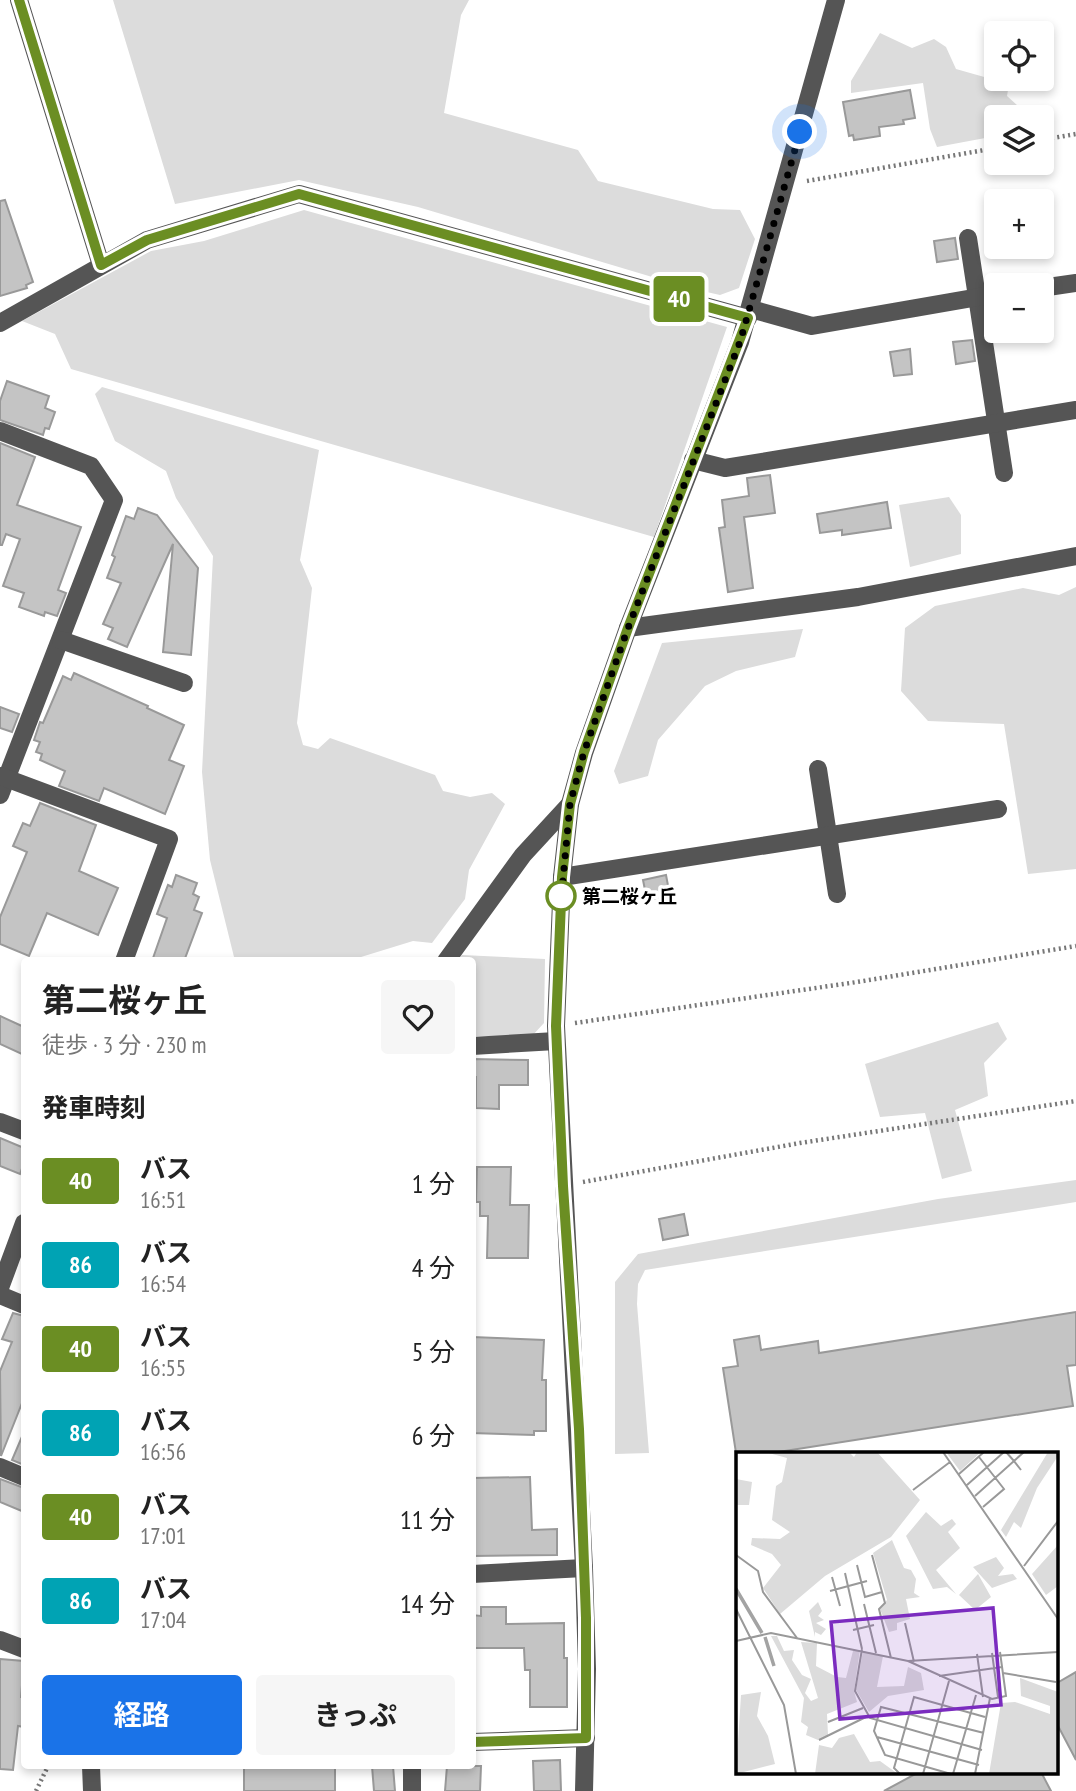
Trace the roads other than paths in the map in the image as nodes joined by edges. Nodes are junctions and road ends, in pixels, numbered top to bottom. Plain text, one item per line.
1 (19, 0) edge
2 (836, 0) edge
3 (968, 238) dead end
4 (101, 265) junction
5 (1076, 283) edge
6 (1054, 286) edge
7 (984, 296) edge
8 (978, 297) junction
9 (749, 314) junction
10 (3, 317) edge
11 (1076, 410) edge
12 (997, 423) junction
13 (0, 431) edge
14 (693, 460) junction
15 (1004, 473) dead end
16 (1076, 556) edge
17 (628, 628) junction
18 (61, 640) junction
19 (184, 683) dead end
20 (818, 768) dead end
21 (2, 783) edge
22 (570, 804) junction
23 (998, 809) dead end
24 (828, 835) junction
25 (562, 877) junction
26 (837, 894) dead end
27 (125, 957) edge
28 (449, 957) edge
29 (556, 1033) junction
30 (476, 1045) edge
31 (0, 1122) edge
32 (21, 1130) edge
33 (21, 1231) edge
34 (0, 1288) edge
35 (0, 1296) edge
36 (21, 1304) edge
37 (0, 1467) edge
38 (21, 1476) edge
39 (584, 1568) junction
40 (476, 1574) edge
41 (0, 1640) edge
42 (21, 1648) edge
43 (586, 1738) junction
44 (476, 1742) edge
45 (91, 1769) edge
46 (412, 1769) edge
47 (92, 1791) edge
48 (412, 1791) edge
49 (584, 1791) edge

1 - 4 street
2 - 9 street
3 - 8 street
4 - 9 street
4 - 10 street
5 - 6 street
7 - 8 street
8 - 9 street
8 - 12 street
9 - 14 street
11 - 12 street
12 - 14 street
12 - 15 street
13 - 18 street
14 - 17 street
16 - 17 street
17 - 22 street
18 - 19 street
18 - 21 street
20 - 24 street
21 - 27 street
22 - 25 street
22 - 28 street
23 - 24 street
24 - 25 street
24 - 26 street
25 - 29 street
29 - 30 street
29 - 39 street
31 - 32 street
33 - 34 street
35 - 36 street
37 - 38 street
39 - 40 street
39 - 43 street
41 - 42 street
43 - 44 street
43 - 49 street
45 - 47 street
46 - 48 street

